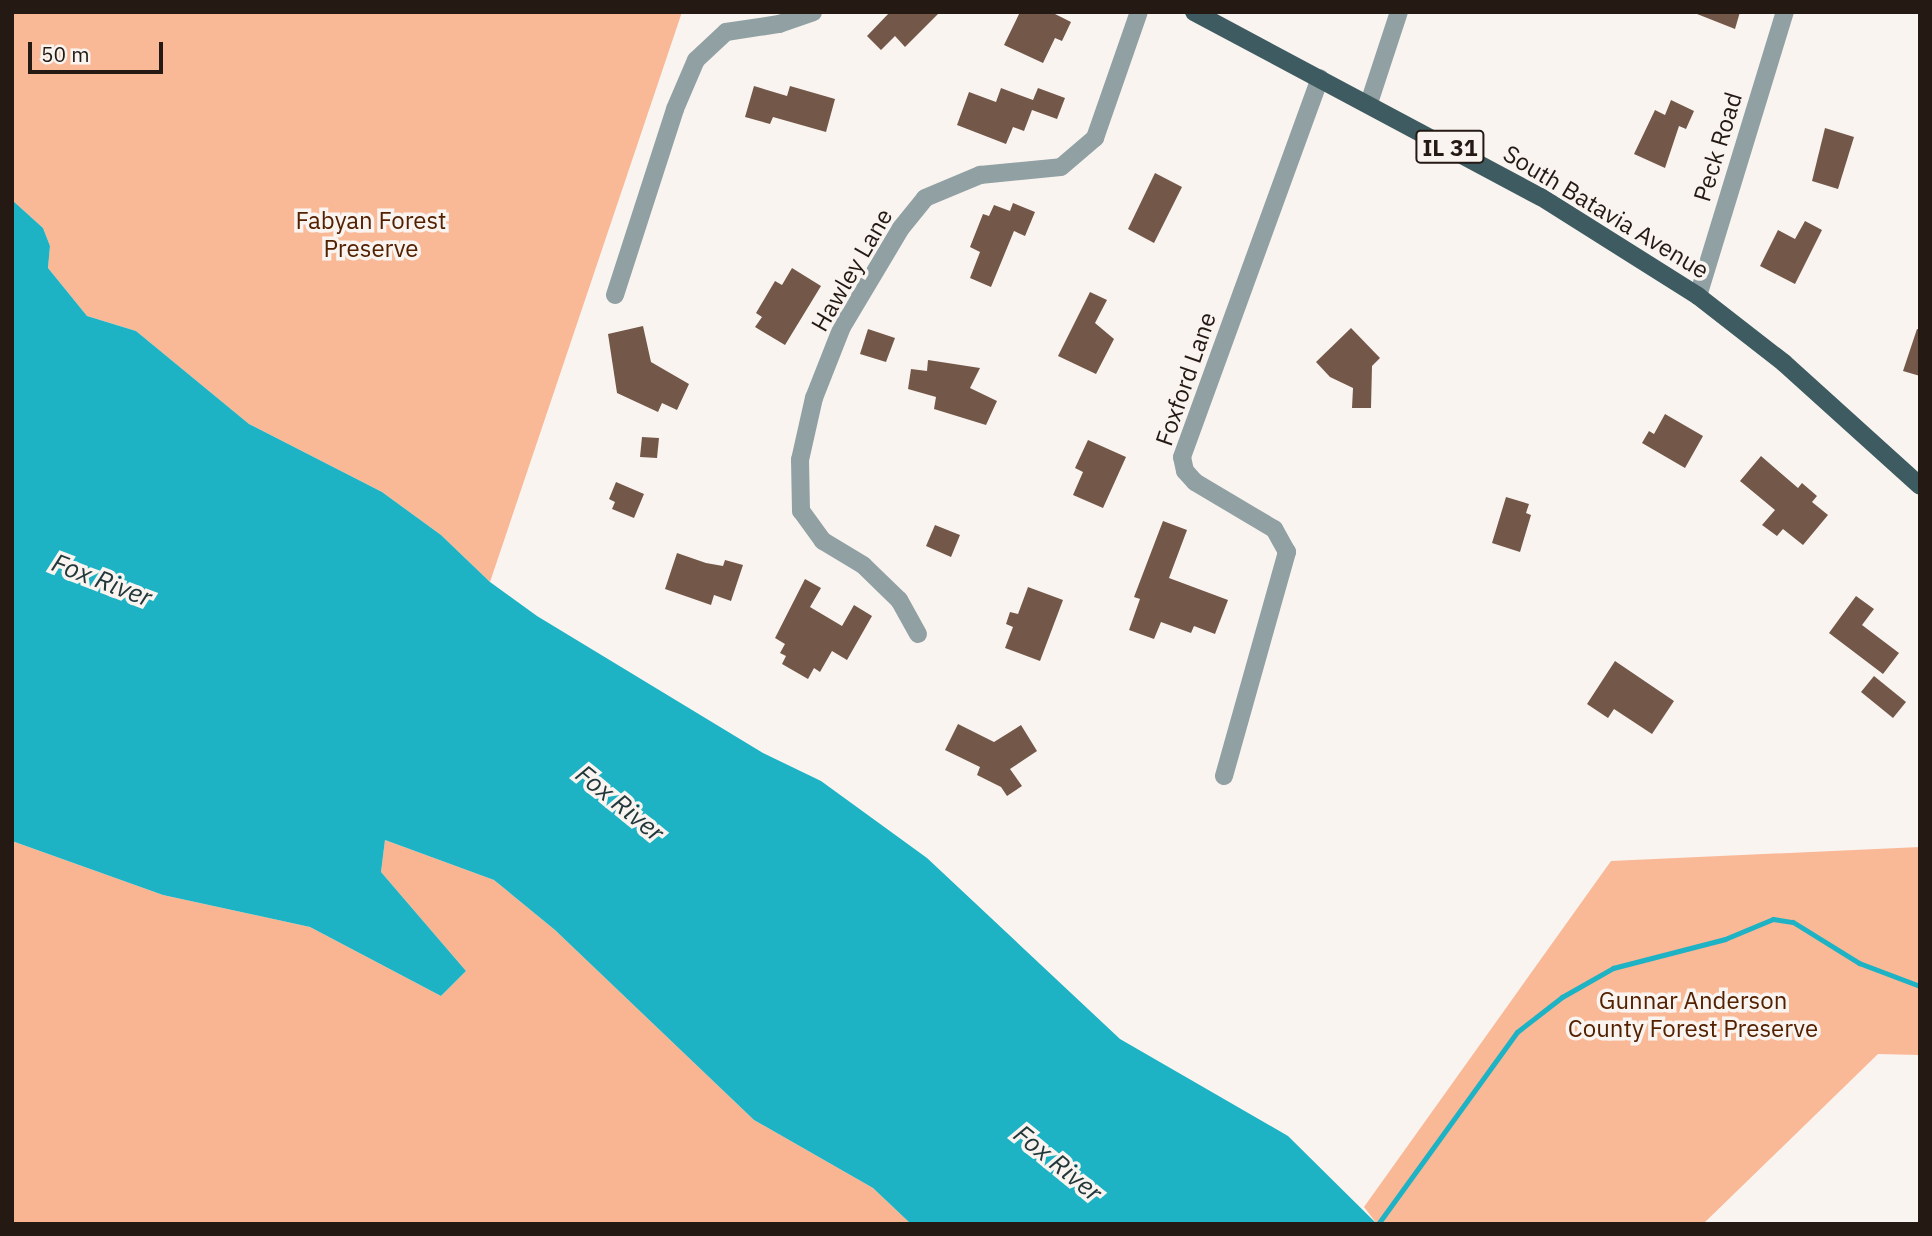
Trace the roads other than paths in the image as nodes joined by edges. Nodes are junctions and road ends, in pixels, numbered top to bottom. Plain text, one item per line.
1 (813, 12) edge
2 (1139, 12) edge
3 (1194, 12) edge
4 (1399, 12) edge
5 (1785, 12) edge
6 (1320, 78) junction
7 (1369, 103) junction
8 (615, 295) dead end
9 (1699, 296) junction
10 (1920, 486) edge
11 (918, 634) dead end
12 (1224, 776) dead end

1 - 8 street
2 - 11 street, Hawley Lane
3 - 6 main road, South Batavia Avenue / IL 31
4 - 7 street
5 - 9 street, Peck Road
6 - 7 main road, South Batavia Avenue / IL 31
6 - 12 street, Foxford Lane
7 - 9 main road, South Batavia Avenue / IL 31
9 - 10 main road, South Batavia Avenue / IL 31

